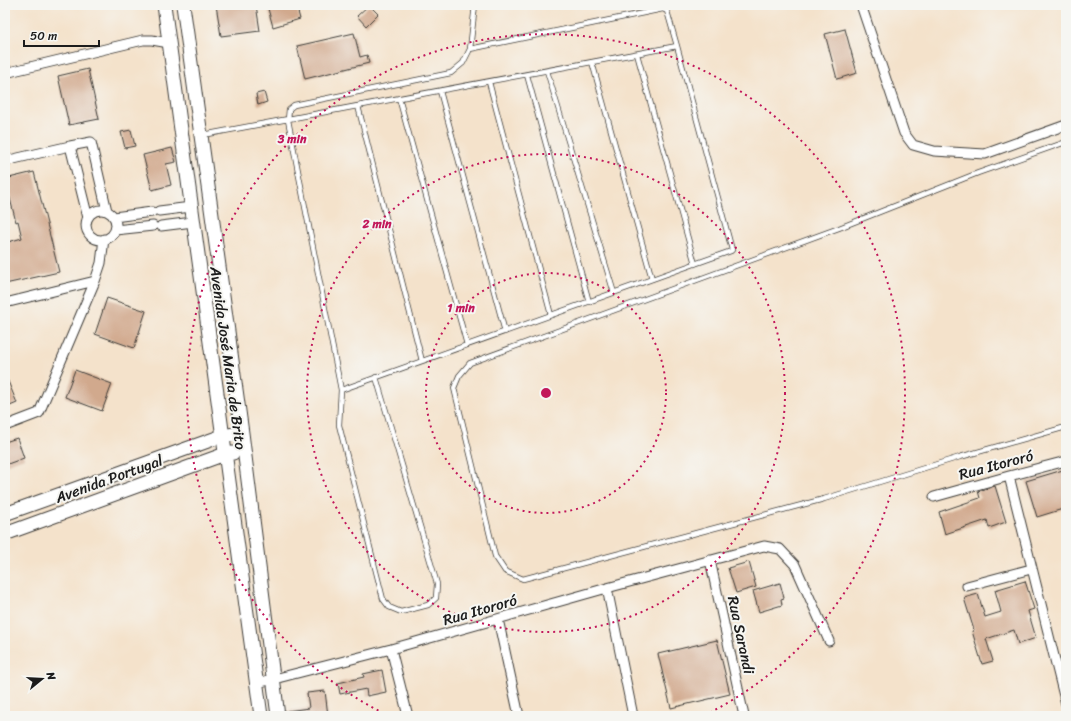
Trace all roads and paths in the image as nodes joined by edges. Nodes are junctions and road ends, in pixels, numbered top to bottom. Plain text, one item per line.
1 (164, 5) edge
2 (183, 5) edge
3 (475, 5) edge
4 (861, 5) edge
5 (169, 43) junction
6 (677, 46) junction
7 (470, 49) junction
8 (637, 54) junction
9 (592, 62) junction
10 (547, 71) junction
11 (5, 73) edge
12 (527, 75) junction
13 (488, 82) junction
14 (440, 91) junction
15 (399, 98) junction
16 (358, 106) junction
17 (288, 120) junction
18 (1066, 125) edge
19 (201, 136) junction
20 (1066, 142) edge
21 (70, 146) junction
22 (5, 161) edge
23 (191, 207) junction
24 (152, 212) junction
25 (110, 214) junction
26 (88, 218) junction
27 (193, 222) junction
28 (154, 226) junction
29 (115, 230) junction
30 (104, 239) junction
31 (695, 264) junction
32 (652, 280) junction
33 (95, 281) junction
34 (614, 293) junction
35 (5, 302) edge
36 (589, 302) junction
37 (551, 315) junction
38 (505, 332) junction
39 (467, 345) junction
40 (422, 361) junction
41 (376, 377) junction
42 (341, 390) junction
43 (5, 426) edge
44 (1066, 427) edge
45 (242, 433) junction
46 (222, 436) junction
47 (244, 452) junction
48 (225, 454) junction
49 (1066, 461) edge
50 (1009, 476) junction
51 (934, 497) dead end
52 (5, 514) edge
53 (5, 534) edge
54 (710, 560) junction
55 (1031, 569) junction
56 (967, 586) dead end
57 (607, 588) junction
58 (498, 619) junction
59 (829, 641) dead end
60 (391, 649) junction
61 (274, 679) junction
62 (256, 682) junction
63 (1066, 704) edge
64 (261, 716) edge
65 (278, 716) edge
66 (408, 716) edge
67 (519, 716) edge
68 (634, 716) edge
69 (744, 716) edge

1 - 5 main road, Avenida José Maria de Brito
2 - 19 main road, Avenida José Maria de Brito
3 - 7 lane
4 - 18 street
5 - 11 street
5 - 23 main road, Avenida José Maria de Brito
6 - 7 lane
6 - 8 lane
6 - 31 lane
7 - 17 lane
8 - 9 lane
8 - 31 lane
9 - 10 lane
9 - 32 lane
10 - 12 lane
10 - 34 lane
12 - 13 lane
12 - 36 lane
13 - 14 lane
13 - 37 lane
14 - 15 lane
14 - 38 lane
15 - 16 lane
15 - 39 lane
16 - 17 lane
16 - 40 lane
17 - 19 lane
17 - 42 lane
19 - 45 main road, Avenida José Maria de Brito
20 - 44 lane
21 - 22 street
21 - 25 street
21 - 26 street
23 - 24 street
23 - 27 main road, Avenida José Maria de Brito
24 - 25 street
24 - 28 street
25 - 26 street
25 - 29 street
26 - 30 street
27 - 28 street
27 - 46 main road, Avenida José Maria de Brito
28 - 29 street
29 - 30 street
30 - 33 street
31 - 32 lane
32 - 34 lane
33 - 35 street
33 - 43 street
34 - 36 lane
36 - 37 lane
37 - 38 lane
38 - 39 lane
39 - 40 lane
40 - 41 lane
41 - 42 lane
41 - 42 lane
45 - 46 main road, Avenida Portugal
45 - 47 main road, Avenida José Maria de Brito
46 - 48 main road, Avenida José Maria de Brito
46 - 52 main road, Avenida Portugal
47 - 48 main road, Avenida Portugal
47 - 61 main road, Avenida José Maria de Brito
48 - 53 main road, Avenida Portugal
48 - 62 main road, Avenida José Maria de Brito
49 - 50 street, Rua Itororó
50 - 51 street, Rua Itororó
50 - 55 street
54 - 57 street, Rua Itororó
54 - 59 street, Rua Itororó
54 - 69 street, Rua Sarandi
55 - 56 street
55 - 63 street
57 - 58 street, Rua Itororó
57 - 68 street
58 - 60 street, Rua Itororó
58 - 67 street
60 - 61 street, Rua Itororó
60 - 66 street
61 - 62 street, Rua Itororó
61 - 65 main road, Avenida José Maria de Brito
62 - 64 main road, Avenida José Maria de Brito

